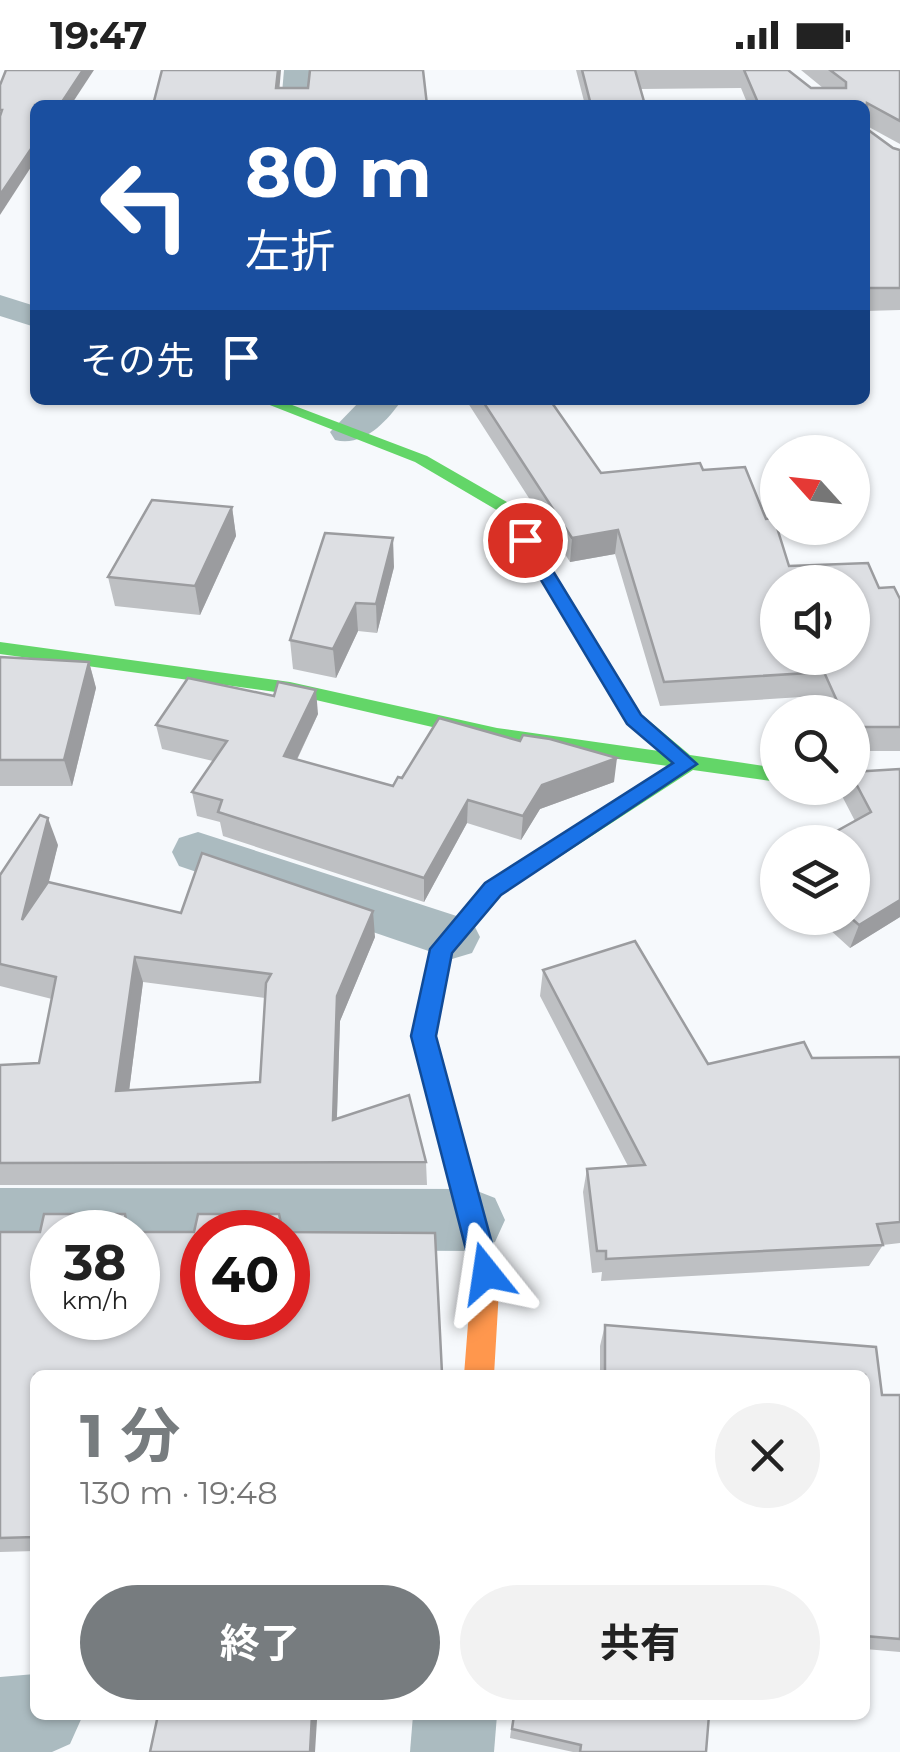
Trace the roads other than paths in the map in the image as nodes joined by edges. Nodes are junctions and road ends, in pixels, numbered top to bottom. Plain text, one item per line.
1 (296, 70) edge
2 (294, 100) edge
3 (0, 305) edge
4 (30, 315) edge
5 (281, 405) edge
6 (378, 405) edge
7 (349, 432) junction
8 (0, 648) edge
9 (687, 764) junction
10 (760, 773) edge
11 (198, 852) edge
12 (452, 937) junction
13 (0, 1219) edge
14 (472, 1220) junction
15 (479, 1370) edge
16 (30, 1716) edge
17 (0, 1718) edge
18 (455, 1720) edge
19 (452, 1752) edge

1 - 2 street
3 - 4 street
5 - 7 street
6 - 7 street
7 - 9 street
8 - 9 street
9 - 10 street
9 - 12 street
11 - 12 street
12 - 14 street
13 - 14 street
14 - 15 street
16 - 17 street
18 - 19 street

